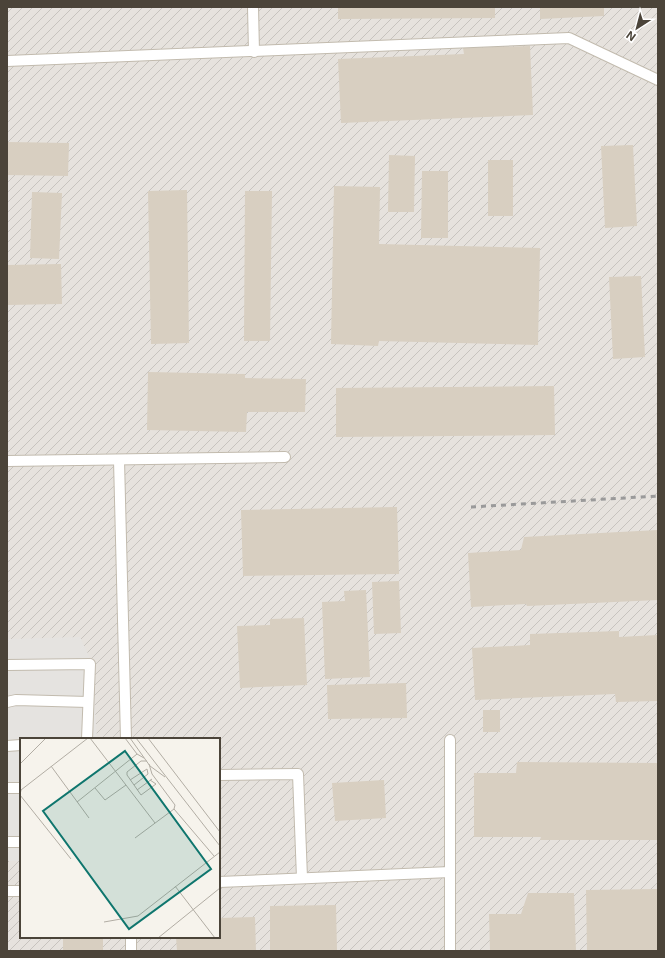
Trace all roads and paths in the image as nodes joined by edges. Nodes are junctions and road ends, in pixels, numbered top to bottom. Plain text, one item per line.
1 (253, 7) edge
2 (254, 52) junction
3 (7, 61) edge
4 (658, 80) edge
5 (286, 457) dead end
6 (119, 460) junction
7 (7, 461) edge
8 (7, 665) edge
9 (7, 702) edge
10 (88, 702) junction
11 (87, 738) edge
12 (126, 738) edge
13 (450, 740) dead end
14 (20, 745) edge
15 (7, 746) edge
16 (220, 775) edge
17 (7, 788) edge
18 (20, 788) edge
19 (7, 842) edge
20 (20, 842) edge
21 (450, 872) junction
22 (302, 878) junction
23 (220, 882) edge
24 (7, 891) edge
25 (20, 891) edge
26 (131, 938) edge
27 (131, 951) edge
28 (450, 951) edge

1 - 2 lane
2 - 3 lane
2 - 4 lane
5 - 6 lane
6 - 7 lane
6 - 12 lane
8 - 10 lane
9 - 10 lane
10 - 11 lane
13 - 21 lane
14 - 15 lane
16 - 22 lane
17 - 18 lane
19 - 20 lane
21 - 22 lane
21 - 28 lane
22 - 23 lane
24 - 25 lane
26 - 27 lane

